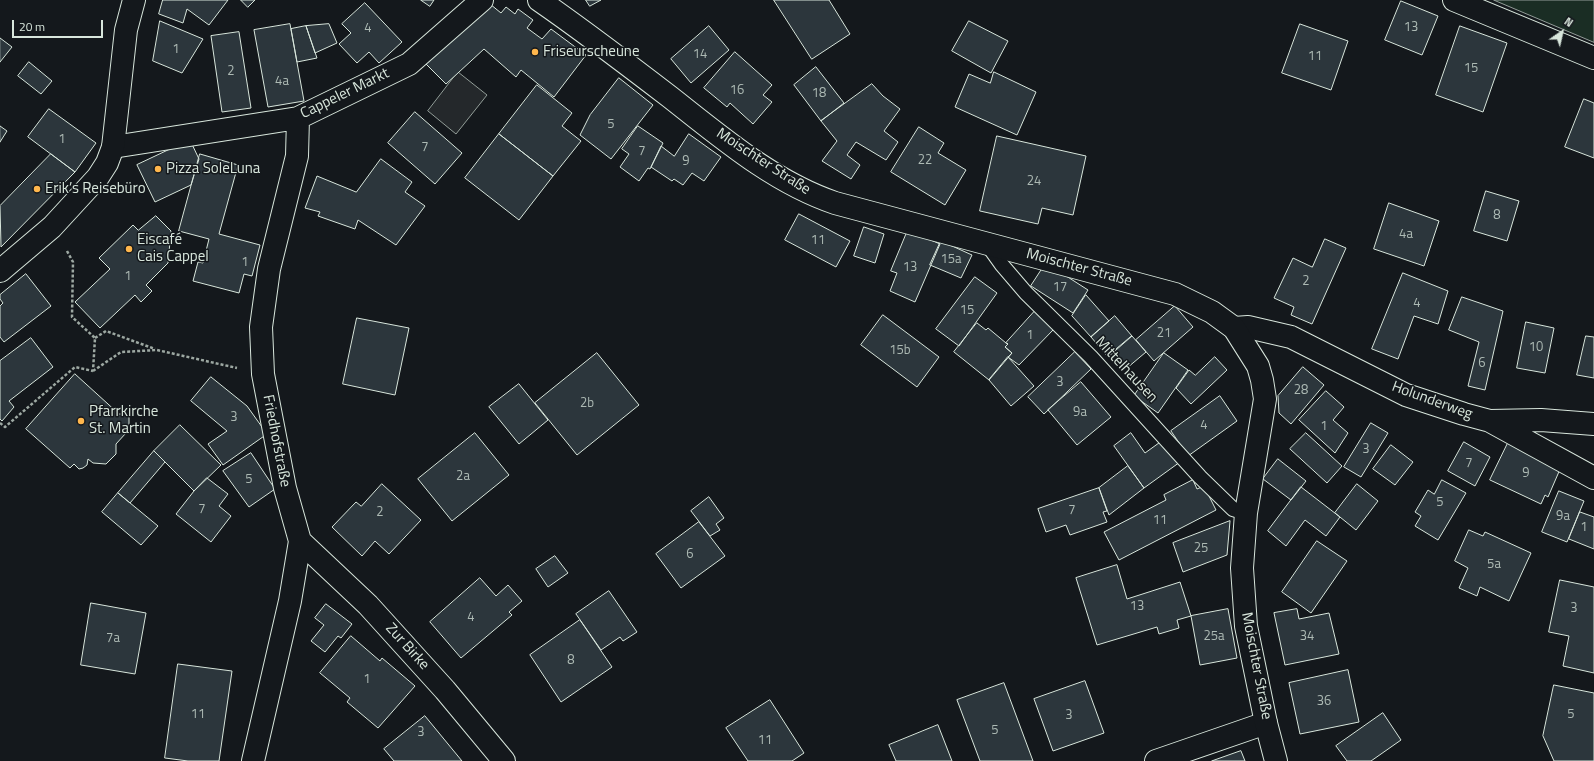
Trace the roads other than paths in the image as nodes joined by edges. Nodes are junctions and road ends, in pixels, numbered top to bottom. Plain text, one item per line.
1 (134, 0) edge
2 (482, 0) edge
3 (539, 0) edge
4 (1454, 0) edge
5 (1594, 58) edge
6 (298, 118) junction
7 (114, 147) junction
8 (987, 244) junction
9 (0, 271) edge
10 (1234, 328) junction
11 (1490, 421) junction
12 (1594, 424) edge
13 (1594, 478) edge
14 (1246, 513) junction
15 (300, 541) junction
16 (1266, 723) junction
17 (253, 761) edge
18 (504, 761) edge
19 (1156, 761) edge
20 (1276, 761) edge

1 - 7 street
2 - 6 street, Cappeler Markt
3 - 8 street, Moischter Straße
4 - 5 street
6 - 7 street, Cappeler Markt
6 - 15 street, Friedhofstraße
7 - 9 street
8 - 10 street, Moischter Straße
8 - 14 lane, Mittelhausen
10 - 11 street, Holunderweg
10 - 14 street, Moischter Straße
11 - 12 street, Holunderweg
11 - 13 street
14 - 16 street, Moischter Straße
15 - 17 street, Friedhofstraße
15 - 18 street, Zur Birke
16 - 19 street
16 - 20 street, Moischter Straße

